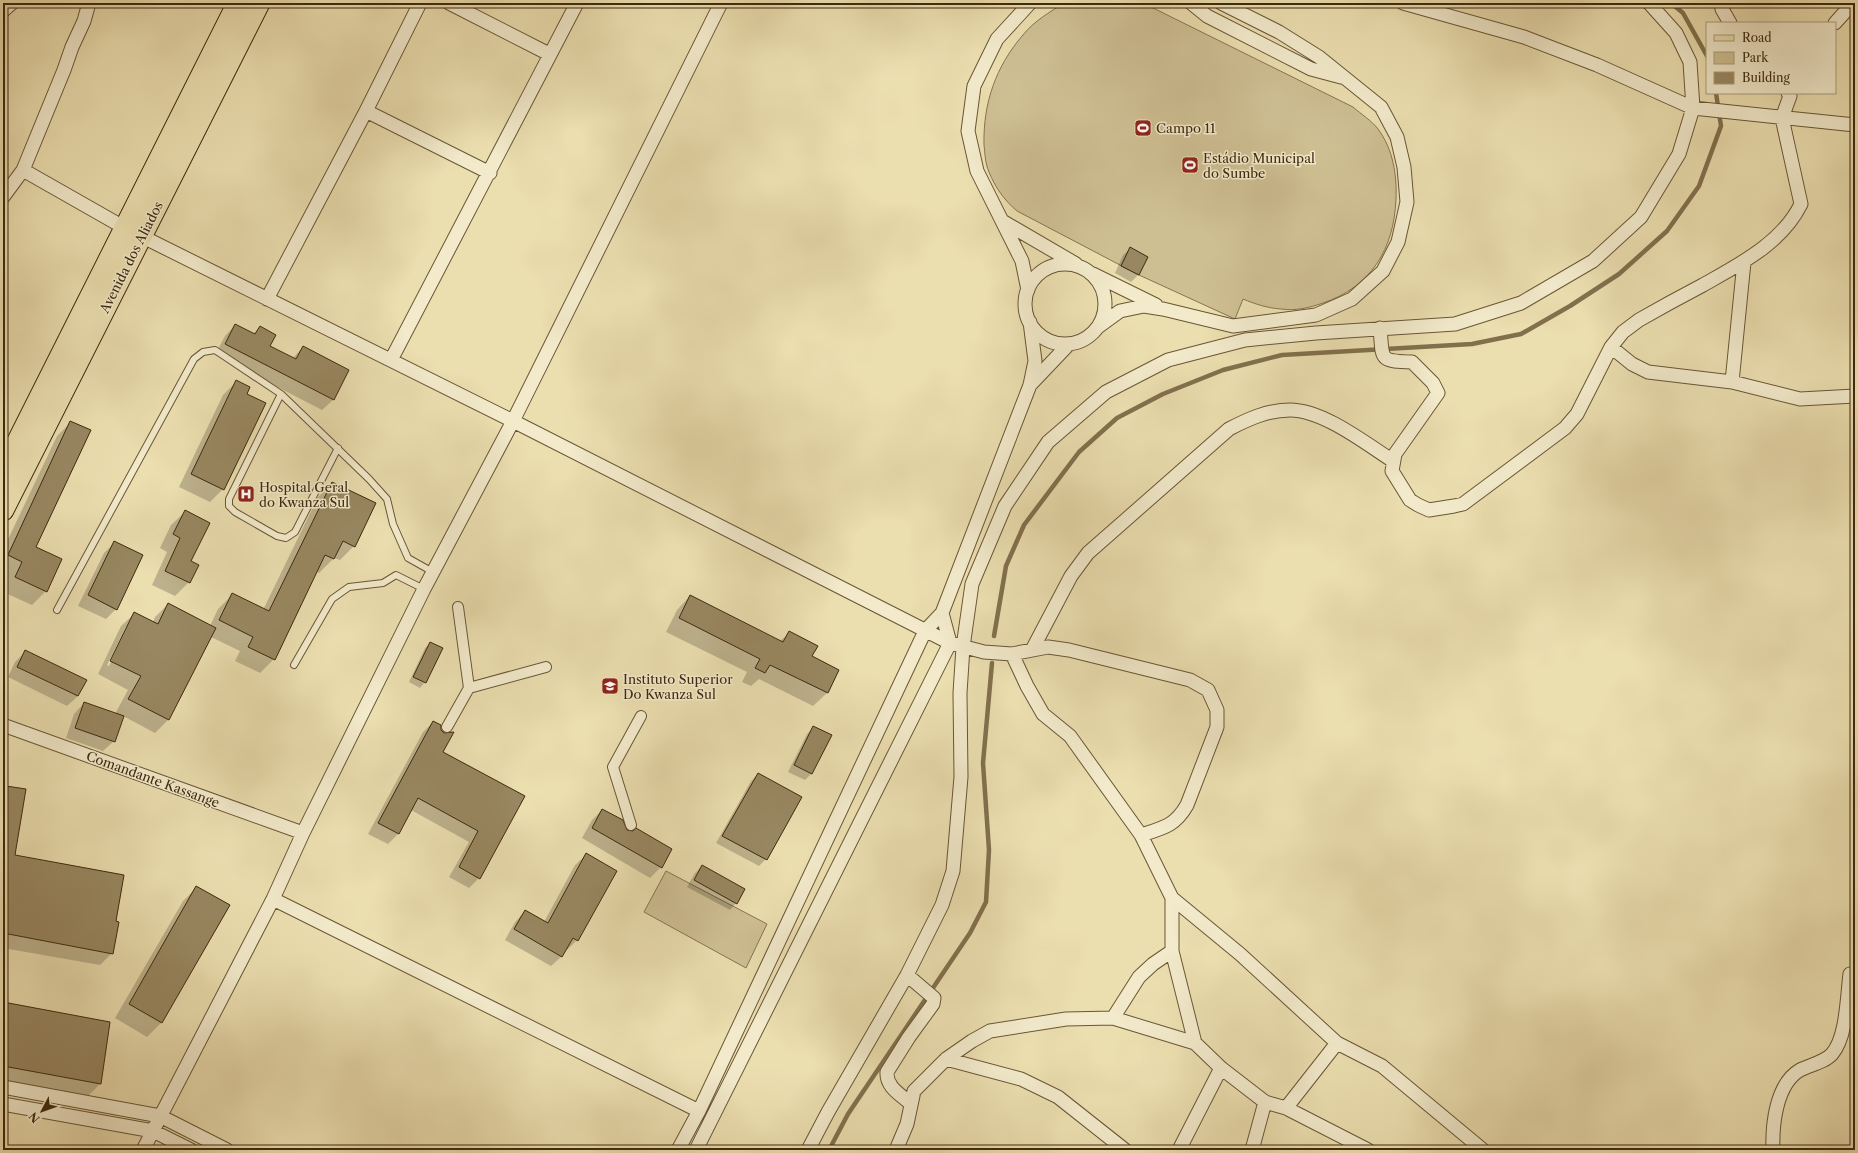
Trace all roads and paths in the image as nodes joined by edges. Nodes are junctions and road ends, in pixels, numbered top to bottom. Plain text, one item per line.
1 (12, 3) edge
2 (88, 3) edge
3 (238, 3) edge
4 (259, 3) edge
5 (420, 3) edge
6 (449, 3) edge
7 (577, 3) edge
8 (721, 3) edge
9 (1030, 3) edge
10 (1191, 3) edge
11 (1221, 3) edge
12 (1403, 3) edge
13 (1649, 3) edge
14 (1721, 3) edge
15 (1853, 3) edge
16 (3, 11) edge
17 (1729, 22) edge
18 (1836, 22) edge
19 (550, 54) junction
20 (1346, 78) junction
21 (1790, 94) edge
22 (1693, 108) junction
23 (366, 111) junction
24 (1782, 118) junction
25 (1855, 125) edge
26 (23, 170) junction
27 (490, 173) junction
28 (3, 196) edge
29 (1004, 222) junction
30 (133, 232) junction
31 (1744, 262) junction
32 (1087, 271) junction
33 (1028, 290) junction
34 (267, 299) junction
35 (1163, 308) junction
36 (1030, 322) junction
37 (1098, 327) junction
38 (1380, 333) junction
39 (1069, 344) junction
40 (1612, 347) junction
41 (390, 360) junction
42 (1732, 382) junction
43 (1030, 385) junction
44 (281, 394) junction
45 (1855, 396) edge
46 (514, 421) junction
47 (338, 448) junction
48 (1393, 461) junction
49 (3, 471) edge
50 (3, 510) edge
51 (433, 572) junction
52 (424, 589) junction
53 (458, 608) dead end
54 (57, 610) dead end
55 (942, 613) junction
56 (925, 631) junction
57 (957, 645) junction
58 (1032, 650) junction
59 (1012, 654) junction
60 (294, 665) dead end
61 (546, 668) dead end
62 (469, 688) junction
63 (641, 716) dead end
64 (3, 725) edge
65 (447, 727) dead end
66 (631, 825) dead end
67 (303, 832) junction
68 (1141, 834) junction
69 (1172, 898) junction
70 (273, 899) junction
71 (1172, 951) junction
72 (1850, 974) dead end
73 (910, 977) junction
74 (1113, 1018) junction
75 (1195, 1043) junction
76 (1336, 1043) junction
77 (946, 1059) junction
78 (1220, 1068) junction
79 (3, 1087) edge
80 (1265, 1102) junction
81 (3, 1104) edge
82 (911, 1104) junction
83 (1286, 1108) junction
84 (699, 1111) junction
85 (160, 1116) junction
86 (153, 1131) junction
87 (144, 1150) edge
88 (191, 1150) edge
89 (227, 1150) edge
90 (678, 1150) edge
91 (696, 1150) edge
92 (808, 1150) edge
93 (896, 1150) edge
94 (1125, 1150) edge
95 (1179, 1150) edge
96 (1252, 1150) edge
97 (1368, 1150) edge
98 (1483, 1150) edge
99 (1773, 1150) edge

1 - 16 street
2 - 26 street
3 - 30 main road, Avenida dos Aliados
4 - 30 main road, Avenida dos Aliados
5 - 23 street
6 - 19 street
7 - 19 street
8 - 46 street
9 - 29 street
10 - 20 street
11 - 20 street
12 - 22 street
13 - 22 street
14 - 17 street
15 - 18 street
19 - 27 street
20 - 35 street
21 - 24 street
22 - 24 street
22 - 38 street
23 - 27 street
23 - 34 street
24 - 25 street
24 - 31 street
26 - 28 street
26 - 30 street
27 - 41 street
29 - 32 street
29 - 33 street
30 - 34 street
30 - 49 main road, Avenida dos Aliados
30 - 50 main road, Avenida dos Aliados
31 - 40 street
31 - 42 street
32 - 33 street
32 - 35 street
32 - 37 street
33 - 36 street
34 - 41 street
35 - 37 street
36 - 39 street
36 - 43 street
37 - 39 street
38 - 48 street
38 - 57 street
39 - 43 street
40 - 42 street
40 - 48 street
41 - 46 street
42 - 45 street
43 - 55 street
44 - 47 lane
44 - 47 lane
44 - 54 lane
46 - 51 street
46 - 56 street
47 - 51 lane
48 - 58 street
51 - 52 street
52 - 60 lane
52 - 67 street
53 - 62 street
55 - 56 street
55 - 57 street
56 - 57 street
56 - 84 street
57 - 59 street
57 - 73 street
57 - 91 street
58 - 59 street
58 - 68 street
59 - 68 street
61 - 62 street
62 - 65 street
63 - 66 street
64 - 67 street, Comandante Kassange
67 - 70 street
68 - 69 street
69 - 71 street
69 - 76 street
70 - 84 street
70 - 85 street
71 - 74 street
71 - 75 street
72 - 99 street
73 - 82 street
73 - 92 street
74 - 75 street
74 - 77 street
75 - 78 street
76 - 83 street
76 - 98 street
77 - 82 street
77 - 94 street
78 - 80 street
78 - 95 street
79 - 85 street
80 - 83 street
80 - 96 street
81 - 86 street
82 - 93 street
83 - 97 street
84 - 90 street
85 - 86 street
85 - 89 street
86 - 87 street
86 - 88 street

